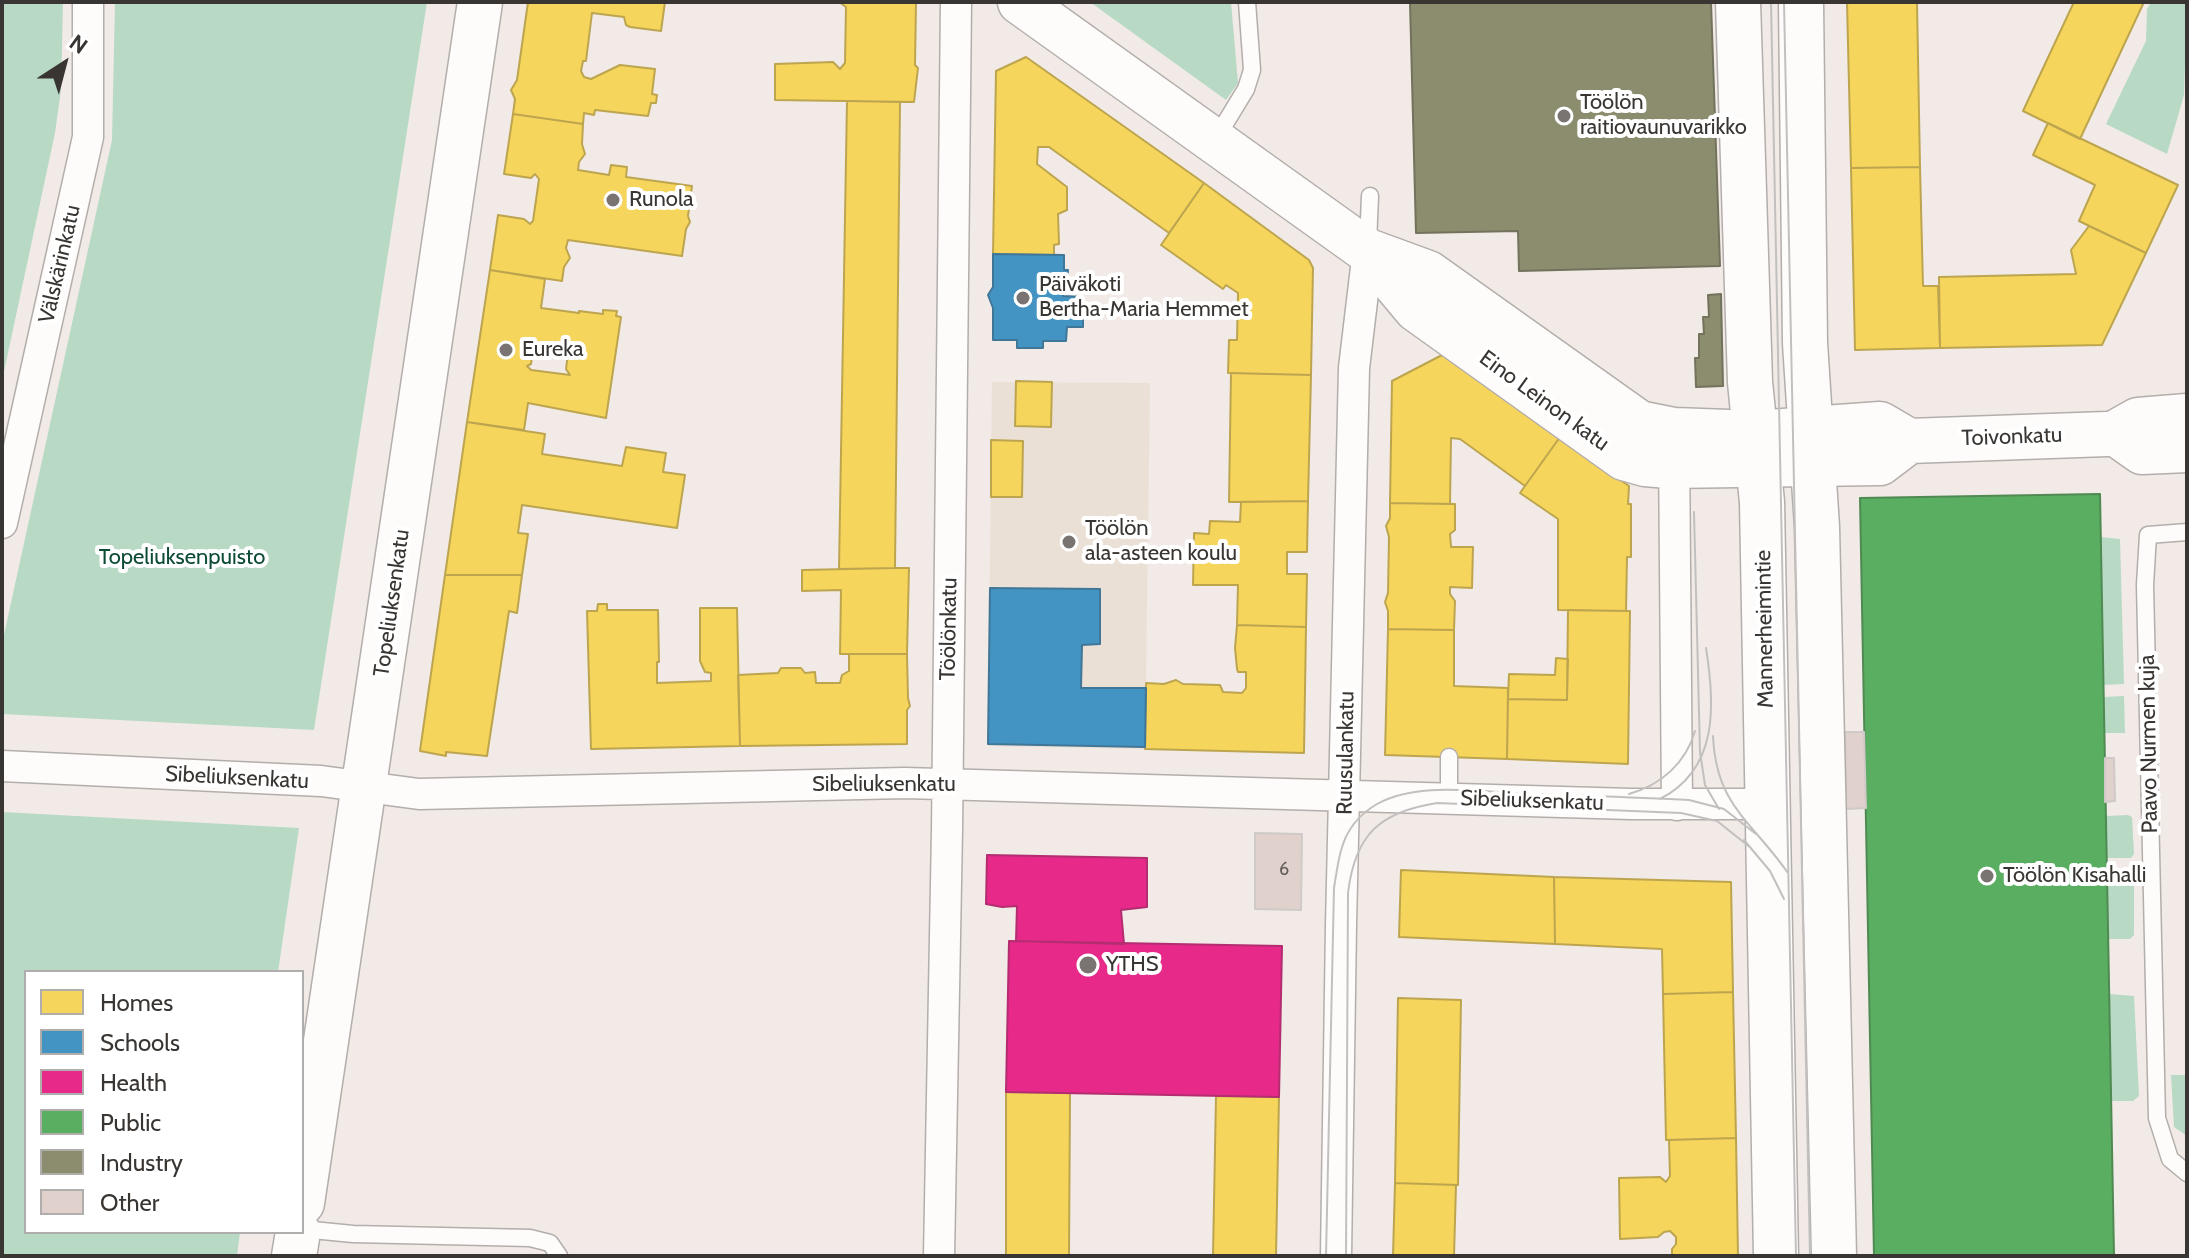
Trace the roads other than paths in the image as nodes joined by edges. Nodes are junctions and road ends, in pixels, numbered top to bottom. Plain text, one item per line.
1 (88, 2) edge
2 (480, 2) edge
3 (956, 2) edge
4 (1020, 2) edge
5 (1247, 2) edge
6 (1738, 2) edge
7 (1801, 2) edge
8 (1215, 141) junction
9 (1370, 196) dead end
10 (1368, 251) junction
11 (2187, 416) edge
12 (2115, 433) junction
13 (1811, 446) junction
14 (1674, 448) junction
15 (1757, 450) junction
16 (2187, 450) edge
17 (2, 523) edge
18 (2187, 532) edge
19 (1449, 757) dead end
20 (2, 766) edge
21 (947, 785) junction
22 (365, 787) junction
23 (1345, 796) junction
24 (1449, 799) junction
25 (1767, 804) junction
26 (1677, 805) junction
27 (2187, 1173) edge
28 (304, 1190) edge
29 (304, 1230) edge
30 (299, 1234) edge
31 (294, 1256) edge
32 (559, 1256) edge
33 (939, 1256) edge
34 (1336, 1256) edge
35 (1776, 1256) edge
36 (1834, 1256) edge

1 - 17 street, Välskärinkatu
2 - 22 main road, Topeliuksenkatu
3 - 21 street, Töölönkatu
4 - 8 main road, Eino Leinon katu
5 - 8 lane
6 - 15 main road, Mannerheimintie
7 - 13 main road
8 - 10 main road, Eino Leinon katu
9 - 10 lane
10 - 14 main road, Eino Leinon katu
10 - 23 street, Ruusulankatu
11 - 12 main road, Toivonkatu
12 - 13 main road, Toivonkatu
12 - 16 main road
13 - 15 main road, Eino Leinon katu
13 - 36 main road
14 - 15 main road, Eino Leinon katu
14 - 26 street
15 - 25 main road, Mannerheimintie
18 - 27 lane, Paavo Nurmen kuja
19 - 24 lane
20 - 22 street, Sibeliuksenkatu
21 - 22 street, Sibeliuksenkatu
21 - 23 street, Sibeliuksenkatu
21 - 33 street, Töölönkatu
22 - 28 main road, Topeliuksenkatu
23 - 24 street, Sibeliuksenkatu
23 - 34 street, Ruusulankatu
24 - 26 street, Sibeliuksenkatu
25 - 26 street, Sibeliuksenkatu
25 - 35 main road, Mannerheimintie
29 - 32 lane
30 - 31 main road

